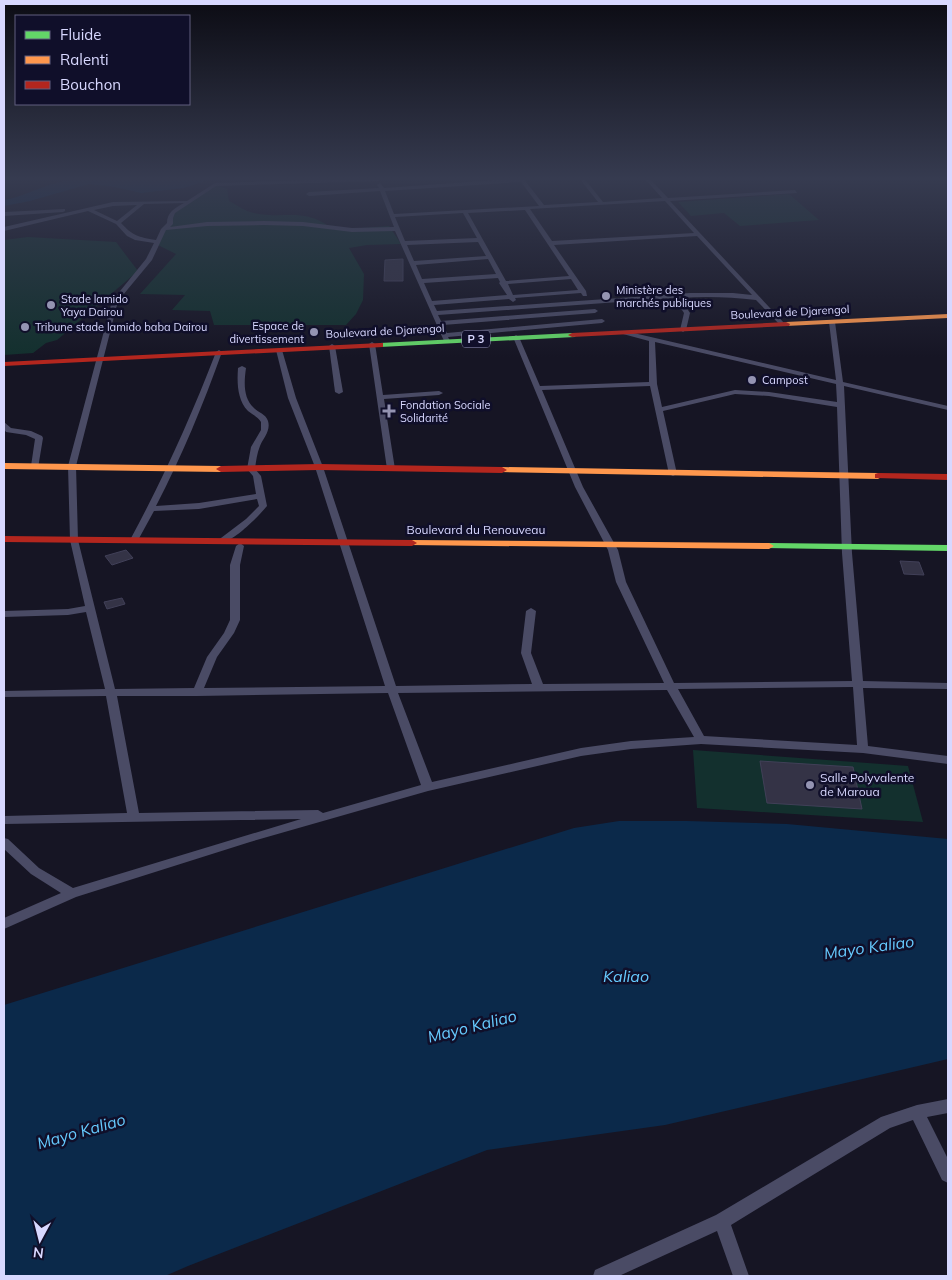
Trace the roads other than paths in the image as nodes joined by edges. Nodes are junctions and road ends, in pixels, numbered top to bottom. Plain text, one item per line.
1 (134, 238) edge
2 (159, 238) edge
3 (401, 238) edge
4 (547, 238) edge
5 (643, 238) edge
6 (702, 238) edge
7 (481, 240) joint
8 (157, 242) junction
9 (404, 244) junction
10 (551, 244) junction
11 (490, 257) junction
12 (413, 263) junction
13 (497, 273) junction
14 (574, 277) junction
15 (419, 278) junction
16 (502, 283) junction
17 (583, 291) junction
18 (676, 296) junction
19 (511, 297) junction
20 (758, 298) junction
21 (589, 301) junction
22 (430, 302) junction
23 (516, 307) junction
24 (595, 311) junction
25 (435, 313) junction
26 (948, 316) edge
27 (522, 317) junction
28 (602, 321) junction
29 (439, 322) junction
30 (832, 322) junction
31 (782, 324) junction
32 (683, 330) junction
33 (529, 332) junction
34 (624, 332) junction
35 (609, 333) junction
36 (446, 338) junction
37 (516, 338) junction
38 (652, 338) junction
39 (372, 344) junction
40 (332, 346) junction
41 (279, 350) junction
42 (219, 352) junction
43 (100, 360) junction
44 (4, 364) edge
45 (242, 368) dead end
46 (653, 384) junction
47 (840, 384) junction
48 (538, 388) junction
49 (339, 392) dead end
50 (439, 393) dead end
51 (381, 397) junction
52 (840, 405) junction
53 (948, 408) edge
54 (659, 410) junction
55 (4, 424) edge
56 (4, 466) edge
57 (35, 466) junction
58 (72, 466) junction
59 (319, 467) junction
60 (171, 468) junction
61 (391, 468) junction
62 (251, 469) junction
63 (573, 472) junction
64 (673, 474) junction
65 (843, 476) junction
66 (948, 477) edge
67 (262, 496) junction
68 (151, 509) junction
69 (4, 539) edge
70 (134, 540) junction
71 (221, 541) junction
72 (74, 542) junction
73 (4, 544) edge
74 (344, 545) junction
75 (240, 546) junction
76 (611, 547) junction
77 (948, 548) edge
78 (847, 550) junction
79 (948, 553) edge
80 (91, 608) junction
81 (531, 611) dead end
82 (4, 614) edge
83 (858, 684) junction
84 (948, 686) edge
85 (670, 687) junction
86 (539, 688) junction
87 (392, 690) junction
88 (196, 693) junction
89 (4, 694) edge
90 (111, 694) junction
91 (701, 740) junction
92 (863, 749) junction
93 (948, 760) edge
94 (428, 787) junction
95 (335, 813) junction
96 (134, 818) junction
97 (4, 820) edge
98 (4, 842) edge
99 (72, 893) junction
100 (4, 924) edge
101 (948, 1106) edge
102 (917, 1112) junction
103 (948, 1175) edge
104 (722, 1221) junction
105 (601, 1276) edge
106 (741, 1276) edge

1 - 8 street
2 - 8 street
3 - 9 street
4 - 10 street
5 - 10 street
6 - 20 street
7 - 9 street
7 - 11 street
8 - 43 street
9 - 12 street
10 - 14 street
11 - 12 street
11 - 13 street
12 - 15 street
13 - 15 street
13 - 16 street
14 - 16 street
14 - 17 street
15 - 22 street
16 - 19 street
17 - 19 street
17 - 21 street
18 - 20 street
18 - 21 street
18 - 32 street
19 - 22 street
19 - 23 street
20 - 31 street
21 - 23 street
21 - 24 street
22 - 25 street
23 - 25 street
23 - 27 street
24 - 27 street
24 - 28 street
25 - 29 street
26 - 30 main road, Boulevard de Djarengol / P 3
27 - 29 street
27 - 33 street
28 - 33 street
28 - 35 street
29 - 36 street
30 - 31 main road, Boulevard de Djarengol / P 3
30 - 47 street
31 - 32 main road, Boulevard de Djarengol / P 3
32 - 34 main road, Boulevard de Djarengol / P 3
33 - 35 main road, Boulevard de Djarengol / P 3
33 - 36 street
33 - 37 main road, Boulevard de Djarengol / P 3
34 - 35 main road, Boulevard de Djarengol / P 3
34 - 38 street
36 - 37 main road, Boulevard de Djarengol / P 3
36 - 39 main road, Boulevard de Djarengol / P 3
37 - 48 street
38 - 46 street
38 - 47 street
39 - 40 main road, Boulevard de Djarengol / P 3
39 - 51 street
40 - 41 main road, Boulevard de Djarengol / P 3
40 - 49 street
41 - 42 main road, Boulevard de Djarengol / P 3
41 - 59 street
42 - 43 main road, Boulevard de Djarengol / P 3
42 - 60 street
43 - 44 main road, Boulevard de Djarengol / P 3
43 - 58 street
45 - 62 street
46 - 48 street
46 - 54 street
47 - 52 street
47 - 53 street
48 - 63 street
50 - 51 street
51 - 61 street
52 - 54 street
52 - 65 street
54 - 64 street
55 - 57 street
56 - 57 main road
57 - 58 main road
58 - 60 main road
58 - 72 street
59 - 61 main road
59 - 62 main road
59 - 74 street
60 - 62 main road
60 - 68 street
61 - 63 main road
62 - 67 street
63 - 64 main road
63 - 76 street
64 - 65 main road
65 - 66 main road
65 - 78 street
67 - 68 street
67 - 71 street
68 - 70 street
69 - 72 main road, Boulevard du Renouveau
70 - 71 main road, Boulevard du Renouveau
70 - 72 main road, Boulevard du Renouveau
71 - 74 main road, Boulevard du Renouveau
72 - 73 main road, Boulevard du Renouveau
72 - 75 main road, Boulevard du Renouveau
72 - 80 street
74 - 75 main road, Boulevard du Renouveau
74 - 76 main road, Boulevard du Renouveau
74 - 87 street
75 - 88 street
76 - 78 main road, Boulevard du Renouveau
76 - 85 street
77 - 78 main road, Boulevard du Renouveau
78 - 79 main road, Boulevard du Renouveau
78 - 83 street
80 - 82 street
80 - 90 street
81 - 86 street
83 - 84 street
83 - 85 street
83 - 92 street
85 - 86 street
85 - 91 street
86 - 87 street
87 - 88 street
87 - 94 street
88 - 90 street
89 - 90 street
90 - 96 street
91 - 92 street
91 - 94 street
92 - 93 street
94 - 95 street
95 - 96 street
95 - 99 street
96 - 97 street
98 - 99 street
99 - 100 street
101 - 102 street
102 - 103 street
102 - 104 street
104 - 105 street
104 - 106 street

